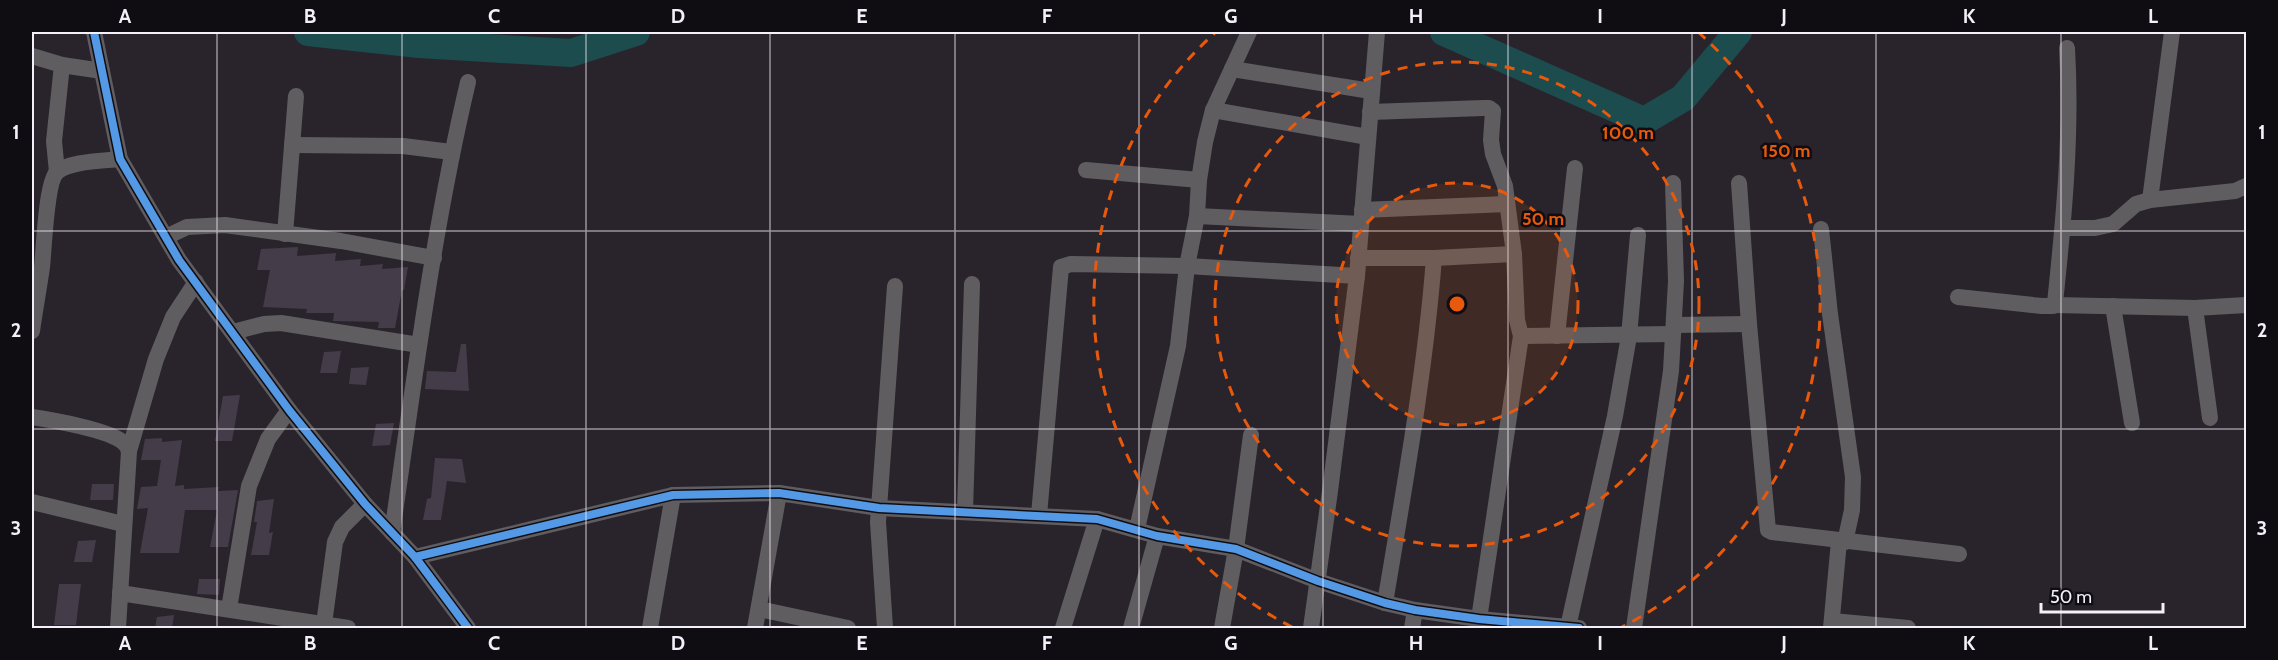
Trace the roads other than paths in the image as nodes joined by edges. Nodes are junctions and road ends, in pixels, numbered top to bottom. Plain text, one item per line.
1 (1249, 32) edge
2 (2172, 32) edge
3 (1376, 36) edge
4 (95, 38) edge
5 (2067, 48) dead end
6 (32, 56) edge
7 (62, 65) junction
8 (1233, 69) junction
9 (102, 71) junction
10 (468, 82) dead end
11 (1371, 91) junction
12 (296, 96) dead end
13 (1213, 110) junction
14 (1370, 112) junction
15 (1368, 137) junction
16 (292, 145) junction
17 (451, 152) junction
18 (120, 159) junction
19 (1575, 168) dead end
20 (1086, 170) dead end
21 (57, 172) junction
22 (1199, 180) junction
23 (1673, 183) dead end
24 (1739, 183) dead end
25 (2247, 186) edge
26 (2150, 200) junction
27 (1507, 204) junction
28 (1197, 216) junction
29 (1361, 217) junction
30 (2063, 228) junction
31 (1821, 229) dead end
32 (285, 234) junction
33 (1638, 235) dead end
34 (166, 237) junction
35 (1514, 254) junction
36 (434, 258) junction
37 (1358, 258) junction
38 (1434, 258) junction
39 (1187, 266) junction
40 (1357, 276) junction
41 (196, 282) junction
42 (972, 284) dead end
43 (895, 285) dead end
44 (1958, 297) dead end
45 (2054, 305) junction
46 (2247, 305) edge
47 (2113, 306) junction
48 (2195, 308) junction
49 (1749, 324) junction
50 (1674, 329) junction
51 (32, 331) edge
52 (233, 332) junction
53 (1521, 336) junction
54 (1557, 336) junction
55 (1629, 336) junction
56 (419, 345) junction
57 (289, 410) junction
58 (32, 417) edge
59 (2210, 418) dead end
60 (2132, 423) dead end
61 (1251, 435) dead end
62 (129, 451) junction
63 (779, 494) junction
64 (673, 495) junction
65 (32, 502) edge
66 (365, 504) junction
67 (879, 508) junction
68 (964, 511) junction
69 (1039, 515) junction
70 (1097, 519) junction
71 (123, 524) junction
72 (1137, 529) junction
73 (392, 533) junction
74 (1157, 536) junction
75 (1842, 542) junction
76 (1236, 549) junction
77 (1959, 554) dead end
78 (415, 557) junction
79 (1318, 581) junction
80 (120, 593) junction
81 (1385, 603) junction
82 (229, 609) junction
83 (759, 609) junction
84 (1415, 610) junction
85 (1479, 619) junction
86 (324, 624) junction
87 (1831, 625) edge
88 (1567, 627) edge
89 (118, 628) edge
90 (348, 628) edge
91 (468, 628) edge
92 (650, 628) edge
93 (755, 628) edge
94 (848, 628) edge
95 (885, 628) edge
96 (1063, 628) edge
97 (1131, 628) edge
98 (1222, 628) edge
99 (1311, 628) edge
100 (1412, 628) edge
101 (1634, 628) edge
102 (1908, 628) edge

1 - 8 street
2 - 26 street
3 - 11 street
4 - 9 street
5 - 30 street
6 - 7 street
7 - 9 street
7 - 21 street
8 - 11 street
8 - 13 street
9 - 18 street
10 - 17 street
11 - 14 street
12 - 16 street
13 - 15 street
13 - 22 street
14 - 15 street
14 - 27 street
15 - 29 street
16 - 17 street
16 - 32 street
17 - 36 street
18 - 21 street
18 - 34 street
19 - 54 street
20 - 22 street
21 - 51 street
22 - 28 street
23 - 50 street
24 - 49 street
25 - 26 street
26 - 30 street
27 - 29 street
27 - 35 street
28 - 29 street
28 - 39 street
29 - 37 street
30 - 45 street
31 - 75 street
32 - 34 street
32 - 36 street
33 - 55 street
34 - 41 street
35 - 38 street
35 - 53 street
36 - 56 street
37 - 38 street
37 - 40 street
38 - 81 street
39 - 40 street
39 - 69 street
39 - 72 street
40 - 79 street
41 - 52 street
41 - 62 street
42 - 68 street
43 - 67 street
44 - 45 street
45 - 47 street
46 - 48 street
47 - 48 street
47 - 60 street
48 - 59 street
49 - 50 street
49 - 75 street
50 - 55 street
50 - 101 street
52 - 56 street
52 - 57 street
53 - 54 street
53 - 85 street
54 - 55 street
55 - 88 street
56 - 73 street
57 - 66 street
57 - 82 street
58 - 62 street
61 - 76 street
62 - 71 street
63 - 64 street
63 - 67 street
63 - 83 street
64 - 78 street
64 - 92 street
65 - 71 street
66 - 73 street
66 - 86 street
67 - 68 street
67 - 95 street
68 - 69 street
69 - 70 street
70 - 72 street
70 - 96 street
71 - 80 street
72 - 74 street
73 - 78 street
74 - 76 street
74 - 97 street
75 - 77 street
75 - 87 street
76 - 79 street
76 - 98 street
78 - 91 street
79 - 81 street
79 - 99 street
80 - 82 street
80 - 89 street
81 - 84 street
82 - 86 street
83 - 93 street
83 - 94 street
84 - 85 street
84 - 100 street
85 - 88 street
86 - 90 street
87 - 102 street

